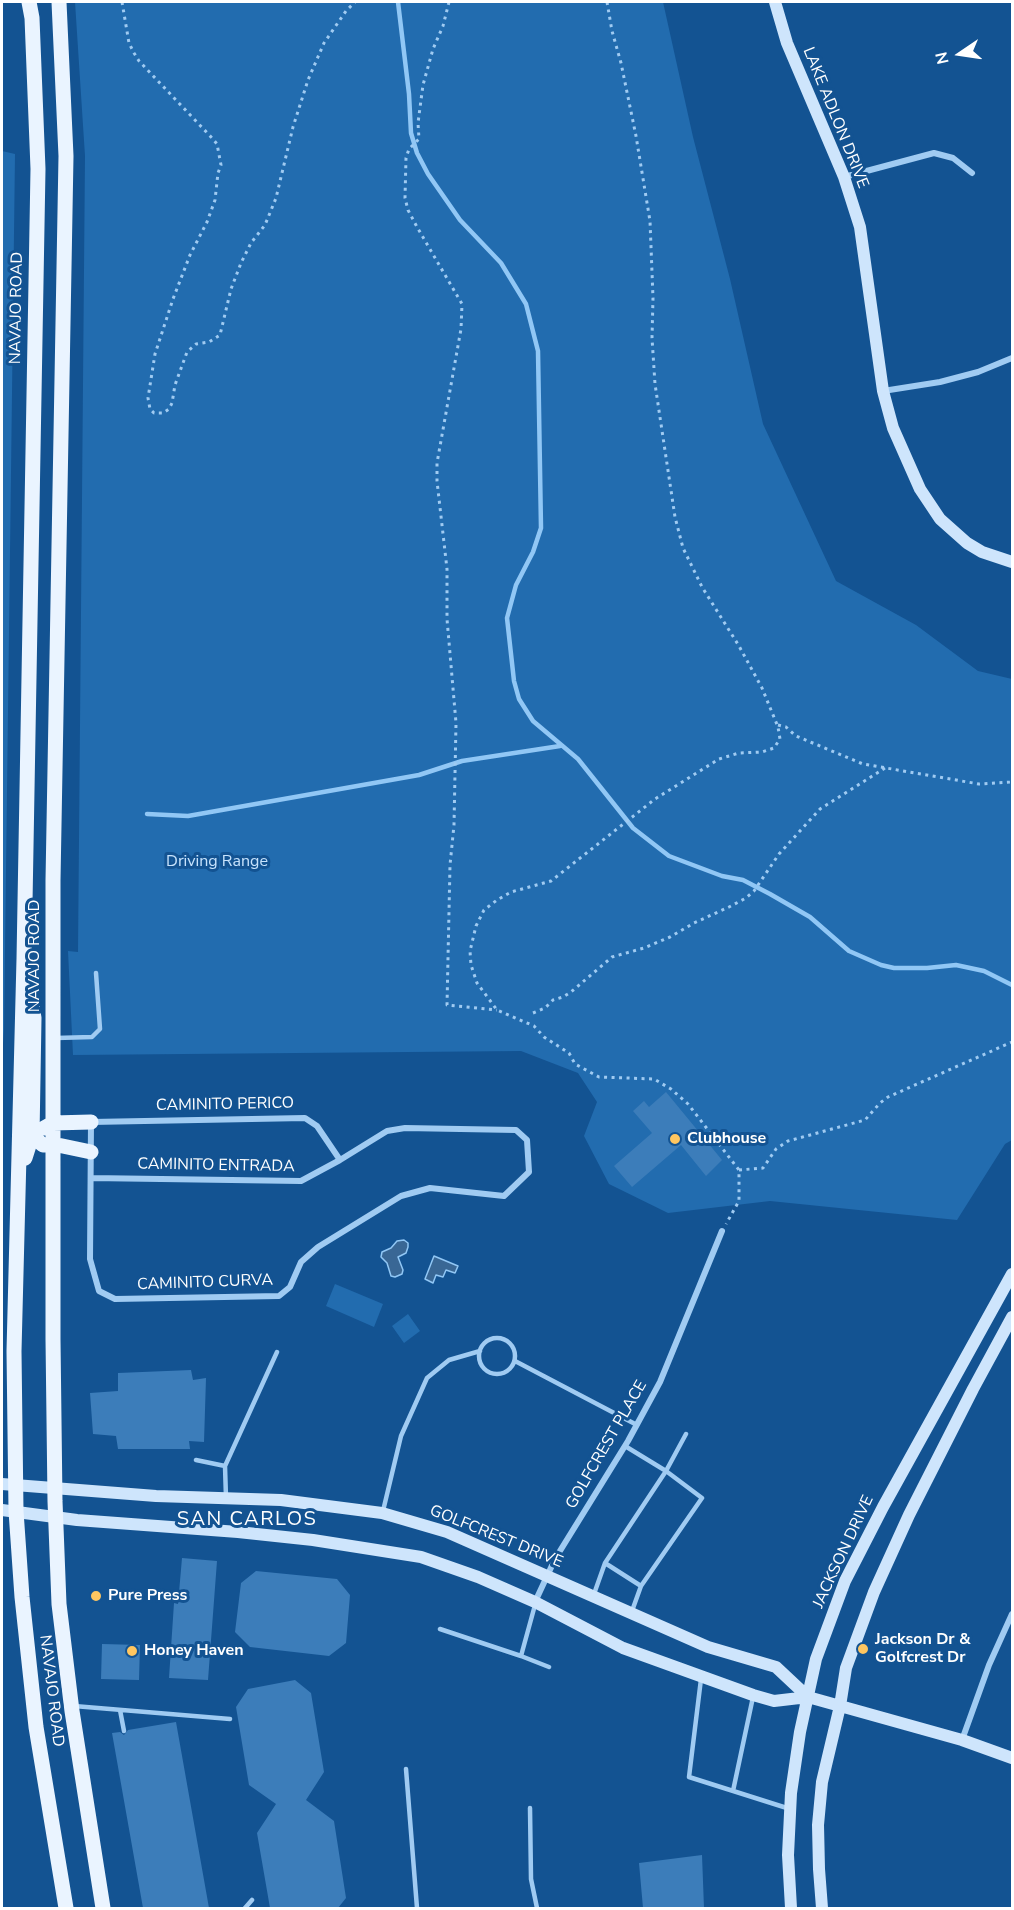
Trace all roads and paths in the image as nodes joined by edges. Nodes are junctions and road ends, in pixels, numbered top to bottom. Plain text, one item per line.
1 (29, 2) edge
2 (59, 2) edge
3 (122, 2) edge
4 (355, 2) edge
5 (449, 2) edge
6 (607, 2) edge
7 (775, 2) edge
8 (972, 173) dead end
9 (844, 177) junction
10 (1012, 358) edge
11 (883, 391) junction
12 (1012, 562) edge
13 (778, 725) junction
14 (885, 768) junction
15 (1012, 782) edge
16 (24, 959) junction
17 (96, 973) dead end
18 (497, 1010) junction
19 (533, 1013) dead end
20 (53, 1038) junction
21 (1012, 1042) edge
22 (91, 1122) junction
23 (53, 1123) junction
24 (506, 1129) joint
25 (32, 1136) junction
26 (53, 1144) junction
27 (91, 1152) junction
28 (340, 1160) junction
29 (739, 1170) junction
30 (19, 1178) junction
31 (91, 1178) junction
32 (722, 1231) joint
33 (1012, 1274) edge
34 (1012, 1317) edge
35 (480, 1351) junction
36 (277, 1352) dead end
37 (515, 1361) junction
38 (637, 1425) junction
39 (686, 1434) dead end
40 (625, 1446) junction
41 (196, 1460) dead end
42 (225, 1466) junction
43 (666, 1471) junction
44 (9, 1485) edge
45 (55, 1490) junction
46 (226, 1498) junction
47 (9, 1510) edge
48 (382, 1514) junction
49 (56, 1517) junction
50 (605, 1563) junction
51 (547, 1575) junction
52 (641, 1586) junction
53 (593, 1595) junction
54 (535, 1602) junction
55 (631, 1614) junction
56 (1012, 1614) edge
57 (440, 1629) dead end
58 (521, 1656) junction
59 (549, 1667) dead end
60 (701, 1676) junction
61 (753, 1695) junction
62 (808, 1697) junction
63 (71, 1706) junction
64 (840, 1706) junction
65 (120, 1710) junction
66 (230, 1719) dead end
67 (124, 1731) dead end
68 (962, 1740) junction
69 (1012, 1758) edge
70 (406, 1769) dead end
71 (733, 1791) junction
72 (530, 1808) dead end
73 (790, 1809) junction
74 (252, 1900) dead end
75 (417, 1900) junction
76 (66, 1908) edge
77 (103, 1908) edge
78 (245, 1908) edge
79 (417, 1908) edge
80 (424, 1908) edge
81 (537, 1908) edge
82 (791, 1908) edge
83 (822, 1908) edge

1 - 16 main road, NAVAJO ROAD
2 - 20 main road, NAVAJO ROAD
3 - 4 path
5 - 18 path
6 - 13 path
7 - 9 main road, LAKE ADLON DRIVE
8 - 9 street
9 - 11 main road, LAKE ADLON DRIVE
10 - 11 street
11 - 12 main road, LAKE ADLON DRIVE
13 - 14 path
13 - 18 path
14 - 15 path
14 - 19 path
16 - 25 main road
16 - 30 main road, NAVAJO ROAD
17 - 20 lane
18 - 29 path
20 - 23 main road, NAVAJO ROAD
21 - 29 path
22 - 23 main road
22 - 27 street
22 - 28 street, CAMINITO PERICO
23 - 25 main road
23 - 26 main road, NAVAJO ROAD
24 - 28 street, CAMINITO ENTRADA
24 - 31 street, CAMINITO CURVA
25 - 26 main road
25 - 30 main road
26 - 27 main road
26 - 45 main road, NAVAJO ROAD
27 - 31 street
28 - 31 street, CAMINITO ENTRADA
29 - 32 path
30 - 44 main road, NAVAJO ROAD
32 - 38 street, GOLFCREST PLACE
33 - 62 main road, JACKSON DRIVE
34 - 64 main road
35 - 37 lane
35 - 37 lane
35 - 48 lane
36 - 42 lane
37 - 38 lane
38 - 40 street, GOLFCREST PLACE
39 - 43 lane
40 - 43 lane
40 - 51 street, GOLFCREST PLACE
41 - 42 lane
42 - 46 lane
43 - 50 lane
43 - 52 lane
44 - 45 main road, GOLFCREST DRIVE
44 - 47 main road, NAVAJO ROAD
45 - 46 main road, GOLFCREST DRIVE
45 - 49 main road, NAVAJO ROAD
46 - 48 main road, GOLFCREST DRIVE
47 - 49 main road, GOLFCREST DRIVE
47 - 76 main road, NAVAJO ROAD
48 - 51 main road, GOLFCREST DRIVE
49 - 54 main road, GOLFCREST DRIVE
49 - 63 main road, NAVAJO ROAD
50 - 52 lane
50 - 53 lane
51 - 53 main road, GOLFCREST DRIVE
51 - 54 street, GOLFCREST PLACE
52 - 55 lane
53 - 55 main road, GOLFCREST DRIVE
54 - 58 lane
54 - 60 main road, GOLFCREST DRIVE
55 - 62 main road, GOLFCREST DRIVE
56 - 68 street
57 - 58 lane
58 - 59 lane
60 - 61 main road, GOLFCREST DRIVE
60 - 71 lane
61 - 62 main road, GOLFCREST DRIVE
61 - 71 lane
62 - 64 main road, GOLFCREST DRIVE
62 - 73 main road, JACKSON DRIVE
63 - 65 lane
63 - 77 main road, NAVAJO ROAD
64 - 68 main road, GOLFCREST DRIVE
64 - 83 main road
65 - 66 lane
65 - 67 lane
68 - 69 main road, GOLFCREST DRIVE
70 - 75 lane
71 - 73 lane
72 - 81 lane
73 - 82 main road, JACKSON DRIVE
74 - 78 lane
75 - 79 lane
75 - 80 lane

